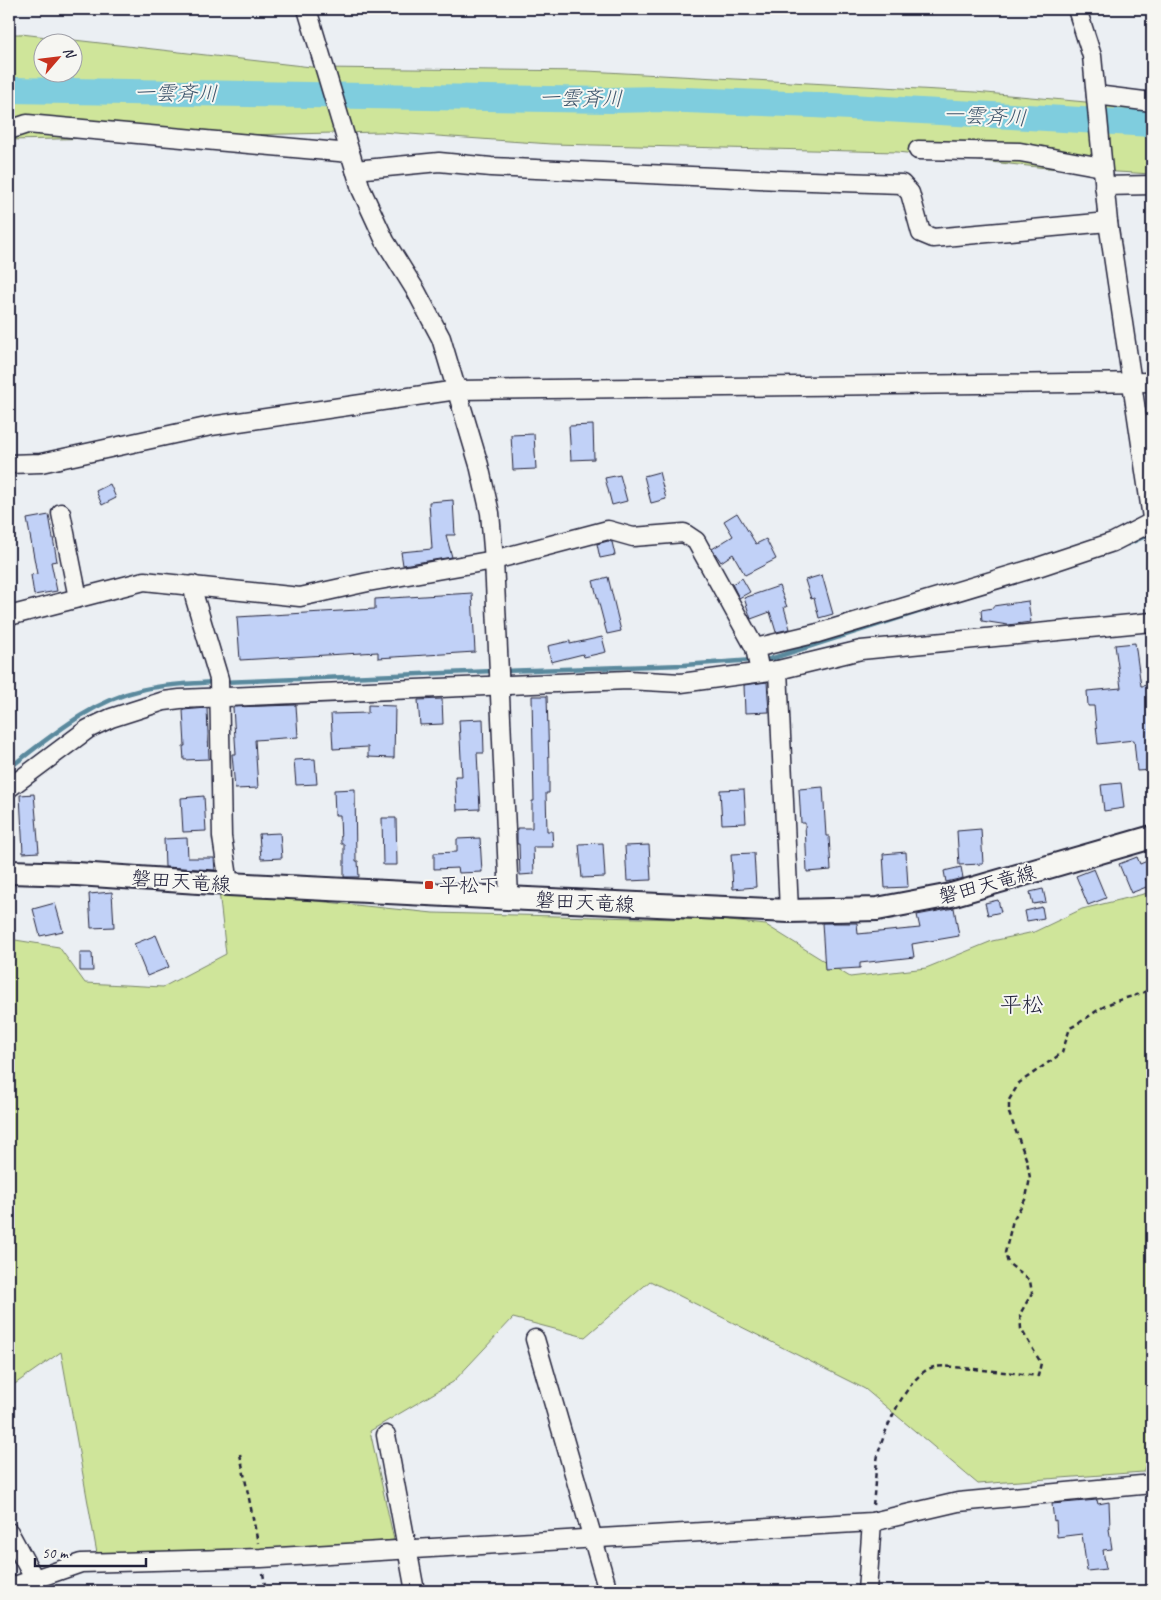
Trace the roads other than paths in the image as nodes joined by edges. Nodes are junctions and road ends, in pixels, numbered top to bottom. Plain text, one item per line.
1 (307, 9) edge
2 (1077, 9) edge
3 (1096, 95) junction
4 (1152, 102) edge
5 (9, 130) edge
6 (918, 150) dead end
7 (351, 155) junction
8 (1102, 163) junction
9 (1152, 185) edge
10 (1104, 186) junction
11 (1108, 222) junction
12 (1132, 382) junction
13 (1152, 382) edge
14 (457, 390) junction
15 (9, 464) edge
16 (61, 513) dead end
17 (1152, 520) edge
18 (494, 560) junction
19 (193, 585) junction
20 (78, 598) junction
21 (9, 616) edge
22 (1152, 622) edge
23 (755, 648) junction
24 (778, 670) junction
25 (760, 672) junction
26 (498, 678) junction
27 (219, 690) junction
28 (9, 788) edge
29 (1152, 837) edge
30 (9, 872) edge
31 (229, 884) junction
32 (509, 898) junction
33 (789, 911) junction
34 (535, 1339) dead end
35 (386, 1435) dead end
36 (1152, 1484) edge
37 (872, 1522) junction
38 (9, 1532) edge
39 (593, 1538) junction
40 (407, 1549) junction
41 (38, 1585) edge
42 (9, 1588) edge
43 (415, 1591) edge
44 (608, 1591) edge
45 (867, 1591) edge

1 - 7 street
2 - 3 street
3 - 4 street
3 - 8 street
5 - 7 street
6 - 8 street
7 - 11 street
7 - 14 street
8 - 10 street
9 - 10 street
10 - 11 street
11 - 12 street
12 - 13 street
12 - 14 street
12 - 17 street
14 - 15 street
14 - 18 street
16 - 20 street
17 - 23 street
18 - 19 street
18 - 23 street
18 - 26 street
19 - 20 street
19 - 27 street
20 - 21 street
22 - 24 street
23 - 25 street
24 - 25 street
24 - 33 street
25 - 26 street
26 - 27 street
26 - 32 street
27 - 28 street
27 - 31 street
29 - 33 main road, 磐田天竜線
30 - 31 main road, 磐田天竜線
31 - 32 main road, 磐田天竜線
32 - 33 main road, 磐田天竜線
34 - 39 street
35 - 40 street
36 - 37 street
37 - 39 street
37 - 45 street
38 - 41 street
39 - 40 street
39 - 44 street
40 - 41 street
40 - 43 street
41 - 42 street

